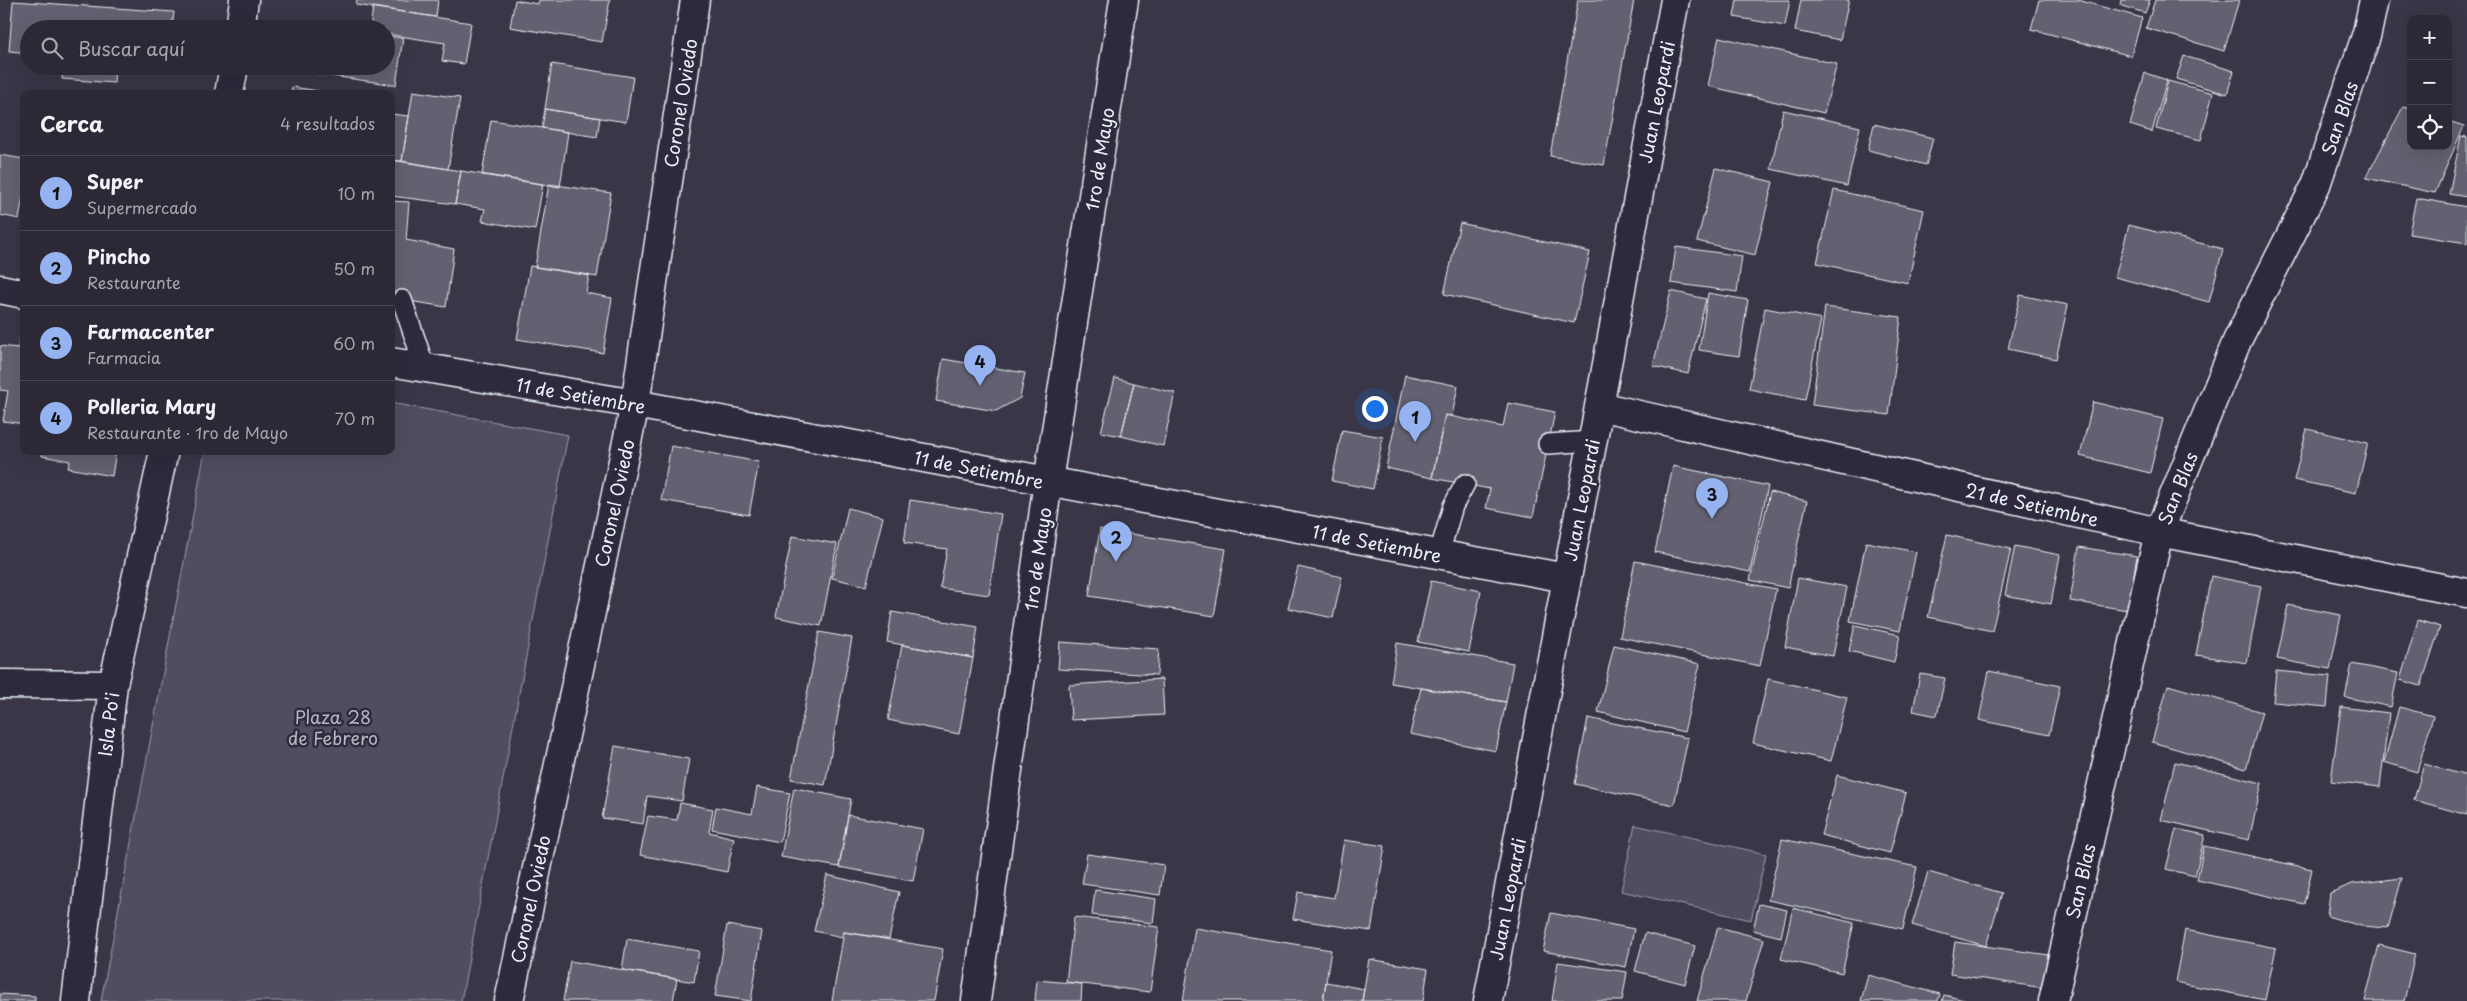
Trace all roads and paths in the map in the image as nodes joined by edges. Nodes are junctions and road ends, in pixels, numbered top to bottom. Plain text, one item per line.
1 (244, 0) edge
2 (695, 0) edge
3 (1124, 0) edge
4 (1675, 0) edge
5 (2374, 0) edge
6 (241, 20) edge
7 (232, 75) edge
8 (230, 90) edge
9 (0, 290) edge
10 (20, 293) edge
11 (402, 300) dead end
12 (395, 363) edge
13 (425, 368) junction
14 (635, 404) junction
15 (1599, 406) junction
16 (1593, 441) junction
17 (1548, 444) dead end
18 (163, 455) edge
19 (1048, 481) junction
20 (1465, 484) dead end
21 (2159, 532) junction
22 (1438, 554) junction
23 (1566, 578) junction
24 (2467, 593) edge
25 (0, 684) edge
26 (113, 685) junction
27 (76, 1001) edge
28 (509, 1001) edge
29 (976, 1001) edge
30 (1488, 1001) edge
31 (2053, 1001) edge

1 - 6 street
2 - 14 street, Coronel Oviedo
3 - 19 street, 1ro de Mayo
4 - 15 street, Juan Leopardi
5 - 21 street, San Blas
7 - 8 street
9 - 10 street
11 - 13 lane
12 - 13 street, 11 de Setiembre
13 - 14 street, 11 de Setiembre
14 - 19 street, 11 de Setiembre
14 - 28 street, Coronel Oviedo
15 - 16 street, Juan Leopardi
15 - 21 street, 21 de Setiembre
16 - 17 lane
16 - 23 street, Juan Leopardi
18 - 26 street, Isla Po'i
19 - 22 street, 11 de Setiembre
19 - 29 street, 1ro de Mayo
20 - 22 lane
21 - 24 street, 21 de Setiembre
21 - 31 street, San Blas
22 - 23 street, 11 de Setiembre
23 - 30 street, Juan Leopardi
25 - 26 street
26 - 27 street, Isla Po'i

